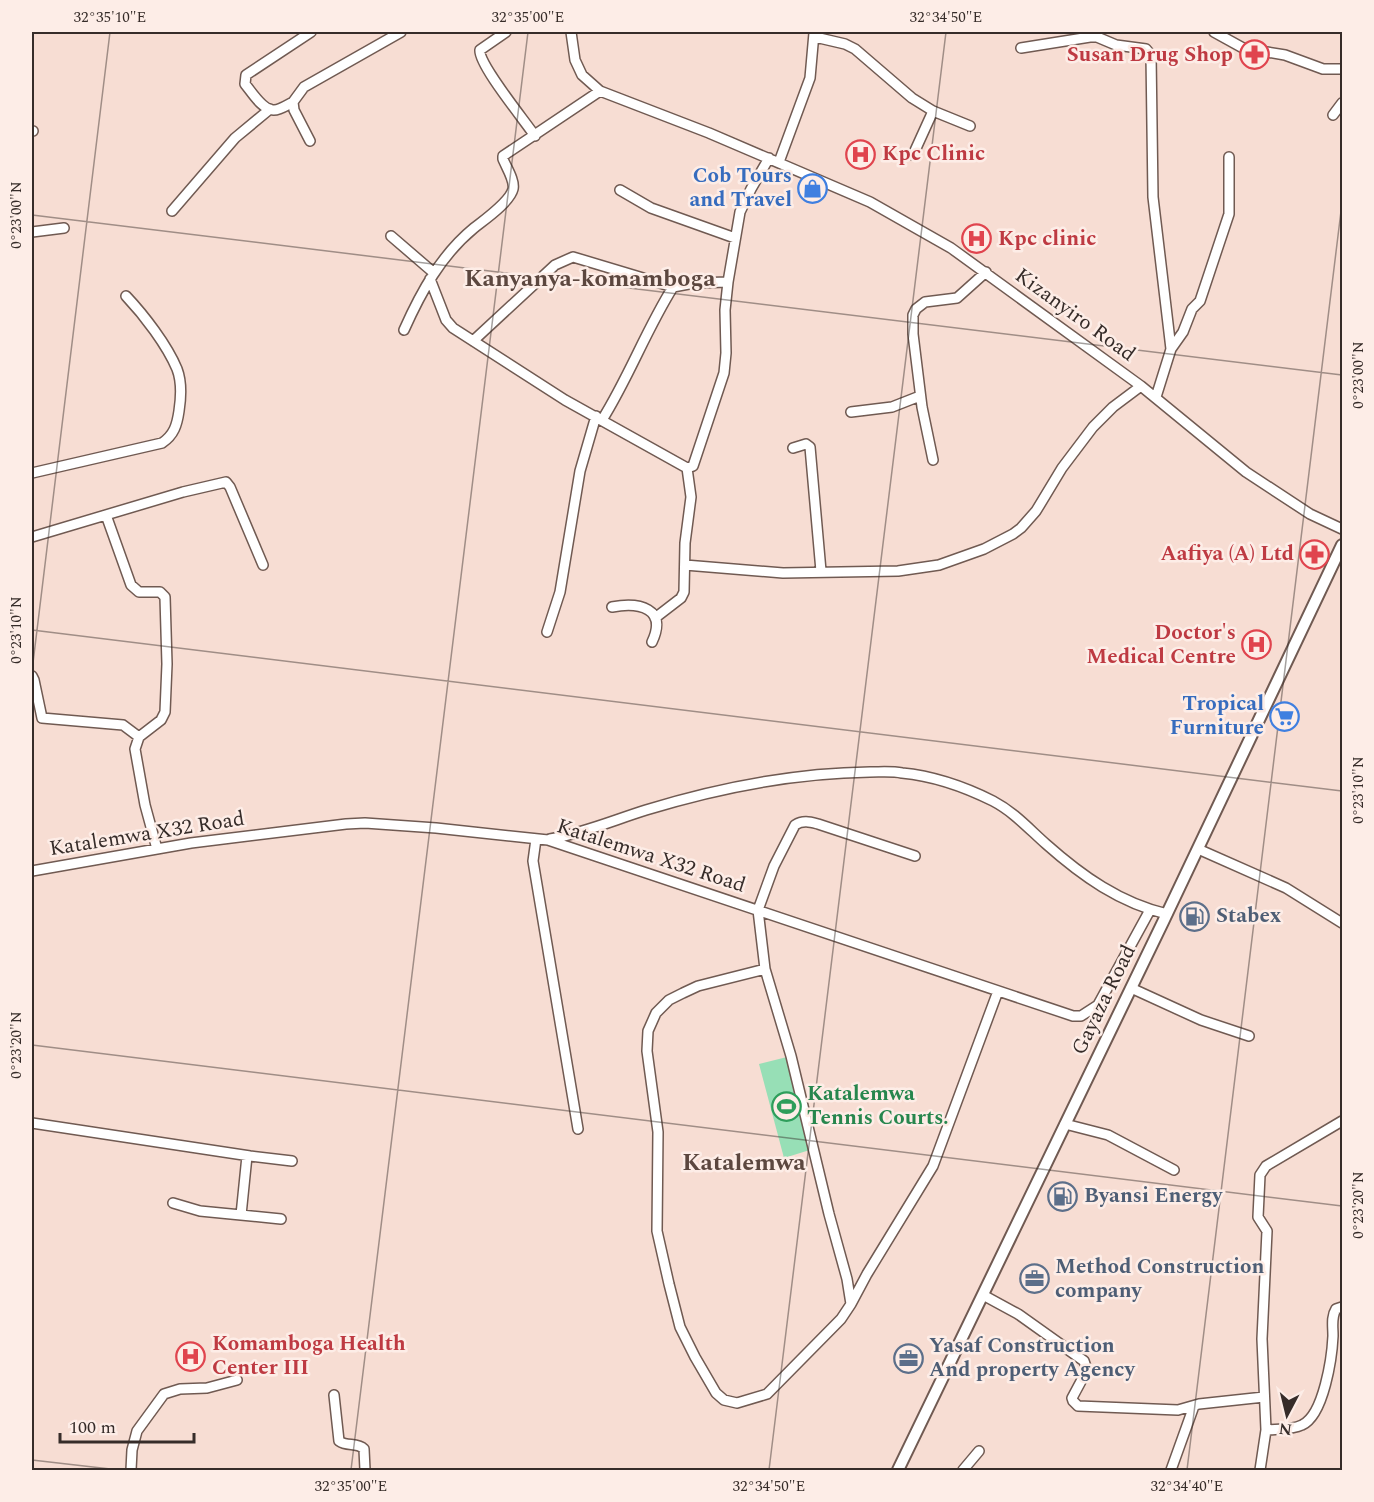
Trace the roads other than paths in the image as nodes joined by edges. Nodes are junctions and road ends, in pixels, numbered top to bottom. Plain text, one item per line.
1 (311, 32) edge
2 (401, 32) edge
3 (506, 32) edge
4 (571, 32) edge
5 (1214, 32) edge
6 (815, 34) edge
7 (1021, 48) dead end
8 (1342, 69) edge
9 (600, 91) junction
10 (293, 102) junction
11 (1342, 103) edge
12 (270, 109) junction
13 (933, 111) junction
14 (1333, 116) dead end
15 (970, 126) dead end
16 (536, 136) junction
17 (310, 141) dead end
18 (913, 155) dead end
19 (1229, 157) dead end
20 (769, 158) junction
21 (779, 162) junction
22 (620, 190) dead end
23 (172, 211) dead end
24 (64, 228) dead end
25 (32, 232) edge
26 (391, 236) dead end
27 (735, 238) junction
28 (986, 272) junction
29 (432, 276) junction
30 (728, 282) junction
31 (673, 287) junction
32 (126, 296) dead end
33 (404, 330) dead end
34 (473, 340) junction
35 (1172, 349) junction
36 (1141, 386) junction
37 (920, 396) junction
38 (1156, 397) junction
39 (852, 412) dead end
40 (599, 418) junction
41 (793, 448) dead end
42 (933, 460) dead end
43 (687, 468) junction
44 (32, 473) edge
45 (106, 515) junction
46 (1342, 529) edge
47 (32, 537) edge
48 (1342, 545) edge
49 (262, 565) dead end
50 (685, 566) junction
51 (821, 571) junction
52 (612, 607) dead end
53 (656, 618) junction
54 (547, 632) dead end
55 (652, 642) dead end
56 (32, 676) edge
57 (139, 737) junction
58 (536, 839) junction
59 (548, 840) junction
60 (157, 849) junction
61 (1198, 849) junction
62 (915, 856) dead end
63 (32, 871) edge
64 (758, 910) junction
65 (1150, 910) junction
66 (1167, 914) junction
67 (1342, 923) edge
68 (765, 969) junction
69 (1131, 988) junction
70 (998, 991) junction
71 (1249, 1036) dead end
72 (1342, 1121) edge
73 (32, 1123) edge
74 (1065, 1124) junction
75 (578, 1129) dead end
76 (247, 1155) junction
77 (292, 1161) dead end
78 (1174, 1170) dead end
79 (173, 1203) dead end
80 (241, 1215) junction
81 (281, 1219) dead end
82 (983, 1295) junction
83 (851, 1304) junction
84 (1342, 1307) edge
85 (237, 1380) dead end
86 (334, 1395) dead end
87 (1264, 1397) junction
88 (1194, 1406) junction
89 (1266, 1430) junction
90 (980, 1451) dead end
91 (131, 1470) edge
92 (365, 1470) edge
93 (898, 1470) edge
94 (963, 1470) edge
95 (1172, 1470) edge
96 (1260, 1470) edge

1 - 12 street
2 - 10 street
3 - 16 street
4 - 9 street, Kizanyiro Road
5 - 8 street
6 - 13 street
6 - 21 street
7 - 35 street
9 - 16 street
9 - 20 street, Kizanyiro Road
10 - 12 street
10 - 17 street
11 - 14 street
12 - 23 street
13 - 15 street
13 - 18 street
16 - 29 street
19 - 35 street
20 - 21 street, Kizanyiro Road
20 - 27 street
21 - 28 street, Kizanyiro Road
22 - 27 street
24 - 25 street
26 - 29 street
27 - 30 street
28 - 36 street, Kizanyiro Road
28 - 37 street
29 - 33 street
29 - 34 street
30 - 31 street
30 - 43 street
31 - 34 street
31 - 40 street
32 - 44 street
34 - 40 street
35 - 38 street
36 - 38 street, Kizanyiro Road
36 - 51 street
37 - 39 street
37 - 42 street
38 - 46 street, Kizanyiro Road
40 - 43 street
40 - 54 street
41 - 51 street
43 - 50 street
45 - 47 street
45 - 49 street
45 - 57 street
48 - 61 main road, Gayaza Road
50 - 51 street
50 - 53 street
52 - 53 street
53 - 55 street
56 - 57 street
57 - 60 street
58 - 59 street, Katalemwa X32 Road
58 - 60 street, Katalemwa X32 Road
58 - 75 street
59 - 64 street, Katalemwa X32 Road
59 - 65 street
60 - 63 street, Katalemwa X32 Road
61 - 66 main road, Gayaza Road
61 - 67 street
62 - 64 street
64 - 68 street
64 - 70 street, Katalemwa X32 Road
65 - 66 street
65 - 70 street, Katalemwa X32 Road
66 - 69 main road, Gayaza Road
68 - 83 street
68 - 83 street
69 - 71 street
69 - 74 main road, Gayaza Road
70 - 83 street
72 - 87 street
73 - 76 street
74 - 78 street
74 - 82 main road, Gayaza Road
76 - 77 street
76 - 80 street
79 - 80 street
80 - 81 street
82 - 88 street
82 - 93 main road, Gayaza Road
84 - 89 street
85 - 91 street
86 - 92 street
87 - 88 street
87 - 89 street
88 - 95 street
89 - 96 street
90 - 94 street

